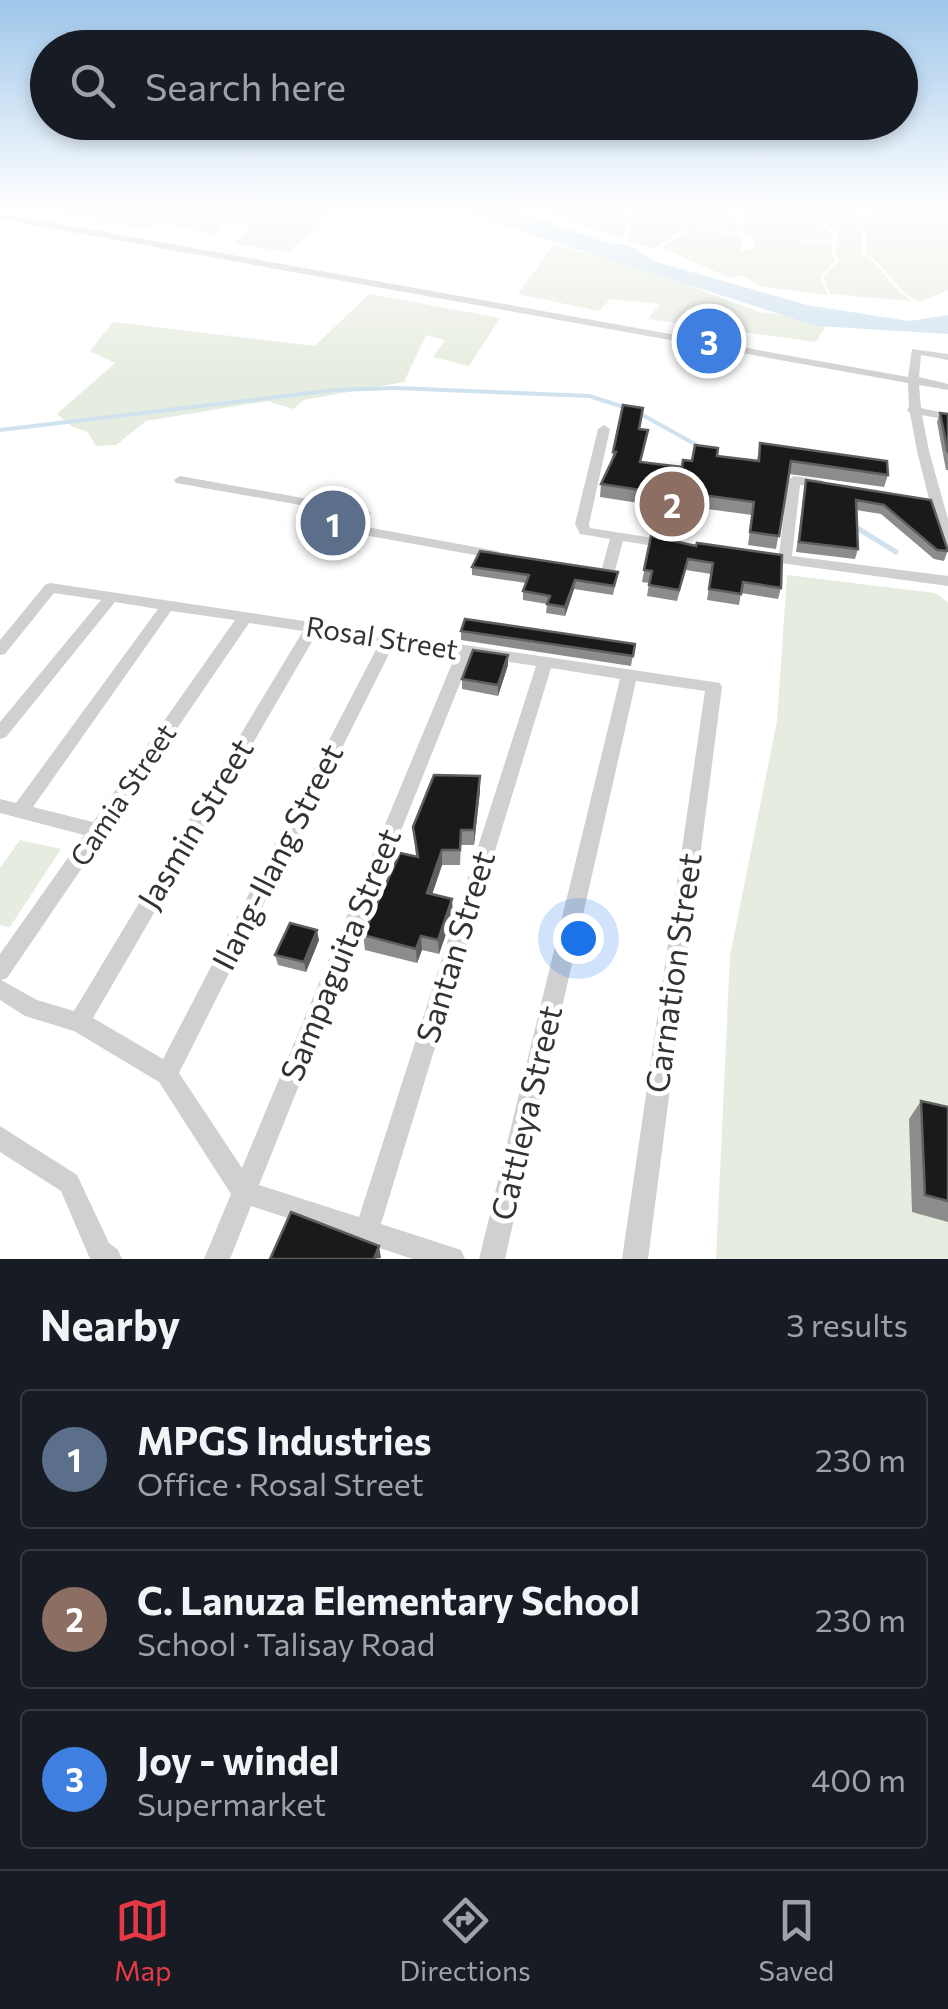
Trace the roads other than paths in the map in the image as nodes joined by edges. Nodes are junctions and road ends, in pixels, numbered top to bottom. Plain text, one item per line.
1 (269, 265) edge
2 (948, 357) edge
3 (912, 381) junction
4 (948, 387) edge
5 (912, 410) junction
6 (948, 416) edge
7 (604, 429) dead end
8 (180, 480) dead end
9 (928, 483) junction
10 (837, 486) edge
11 (948, 486) edge
12 (922, 500) edge
13 (939, 503) junction
14 (617, 538) junction
15 (692, 547) edge
16 (948, 547) edge
17 (748, 554) edge
18 (516, 558) edge
19 (785, 559) junction
20 (570, 567) edge
21 (948, 581) edge
22 (112, 598) junction
23 (168, 606) junction
24 (245, 617) junction
25 (313, 626) junction
26 (389, 639) junction
27 (0, 650) edge
28 (465, 651) junction
29 (544, 663) junction
30 (630, 674) junction
31 (714, 687) joint
32 (0, 734) edge
33 (0, 806) edge
34 (20, 811) junction
35 (100, 831) junction
36 (0, 972) edge
37 (0, 989) edge
38 (79, 1022) junction
39 (167, 1074) junction
40 (0, 1138) edge
41 (244, 1192) junction
42 (367, 1231) junction
43 (109, 1259) edge
44 (217, 1259) edge
45 (452, 1259) edge
46 (492, 1259) edge
47 (635, 1259) edge

1 - 3 street
2 - 3 street
3 - 4 street
3 - 5 street
5 - 6 street
5 - 9 street
7 - 14 street
8 - 18 street
9 - 11 street
9 - 13 street
10 - 19 street
12 - 13 street
13 - 16 street
14 - 15 street
14 - 20 street
17 - 19 street
19 - 21 street
22 - 23 street, Rosal Street
22 - 27 street, Rosal Street
22 - 32 street
23 - 24 street, Rosal Street
23 - 34 street
24 - 25 street, Rosal Street
24 - 35 street, Camia Street
25 - 26 street, Rosal Street
25 - 38 street, Jasmin Street
26 - 28 street, Rosal Street
26 - 39 street, Ilang-Ilang Street
28 - 29 street, Rosal Street
28 - 41 street, Sampaguita Street
29 - 30 street, Rosal Street
29 - 42 street, Santan Street
30 - 31 street, Rosal Street
30 - 46 street, Cattleya Street
31 - 47 street, Carnation Street
33 - 34 street
34 - 35 street
35 - 36 street, Camia Street
37 - 38 street
38 - 39 street
39 - 41 street
40 - 43 street
41 - 42 street
41 - 44 street, Sampaguita Street
42 - 45 street

